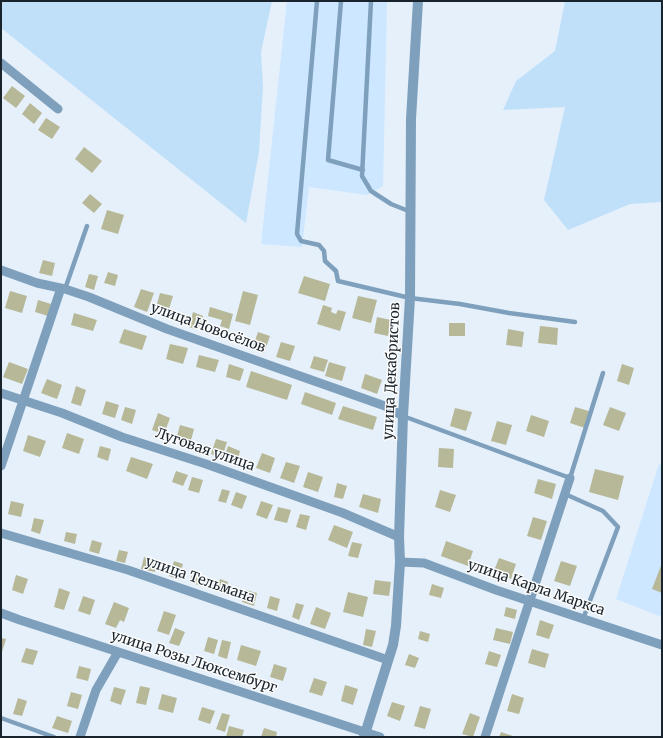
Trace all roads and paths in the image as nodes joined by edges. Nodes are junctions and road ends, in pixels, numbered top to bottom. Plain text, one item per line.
1 (317, 1) edge
2 (341, 1) edge
3 (371, 1) edge
4 (418, 1) edge
5 (1, 63) edge
6 (58, 109) dead end
7 (363, 170) junction
8 (411, 212) junction
9 (87, 226) dead end
10 (1, 270) edge
11 (63, 288) junction
12 (410, 298) junction
13 (576, 322) dead end
14 (603, 373) dead end
15 (1, 393) edge
16 (24, 400) junction
17 (403, 416) junction
18 (1, 466) edge
19 (570, 478) junction
20 (565, 494) junction
21 (1, 533) edge
22 (399, 537) junction
23 (400, 562) junction
24 (529, 601) junction
25 (1, 613) edge
26 (582, 619) junction
27 (662, 645) edge
28 (118, 652) junction
29 (388, 660) junction
30 (1, 718) edge
31 (365, 735) edge
32 (54, 737) edge
33 (80, 737) edge
34 (380, 737) edge
35 (485, 737) edge

1 - 12 lane
2 - 7 lane
3 - 7 lane
4 - 8 street, улица Декабристов
5 - 6 street
7 - 8 lane
8 - 12 street, улица Декабристов
9 - 11 lane
10 - 11 street, улица Новосёлов
11 - 16 street
11 - 17 street, улица Новосёлов
12 - 13 lane
12 - 17 street, улица Декабристов
14 - 19 lane
15 - 16 street, Луговая улица
16 - 18 street
16 - 22 street, Луговая улица
17 - 19 lane
17 - 22 street, улица Декабристов
19 - 20 street
20 - 24 street
20 - 26 lane
21 - 29 street, улица Тельмана
22 - 23 street, улица Декабристов
23 - 24 street, улица Карла Маркса
23 - 29 street, улица Декабристов
24 - 26 street, улица Карла Маркса
24 - 35 street
25 - 28 street, улица Розы Люксембург
26 - 27 street, улица Карла Маркса
28 - 31 street, улица Розы Люксембург
28 - 33 street
29 - 31 street, улица Декабристов
30 - 32 lane
31 - 34 street, улица Розы Люксембург

